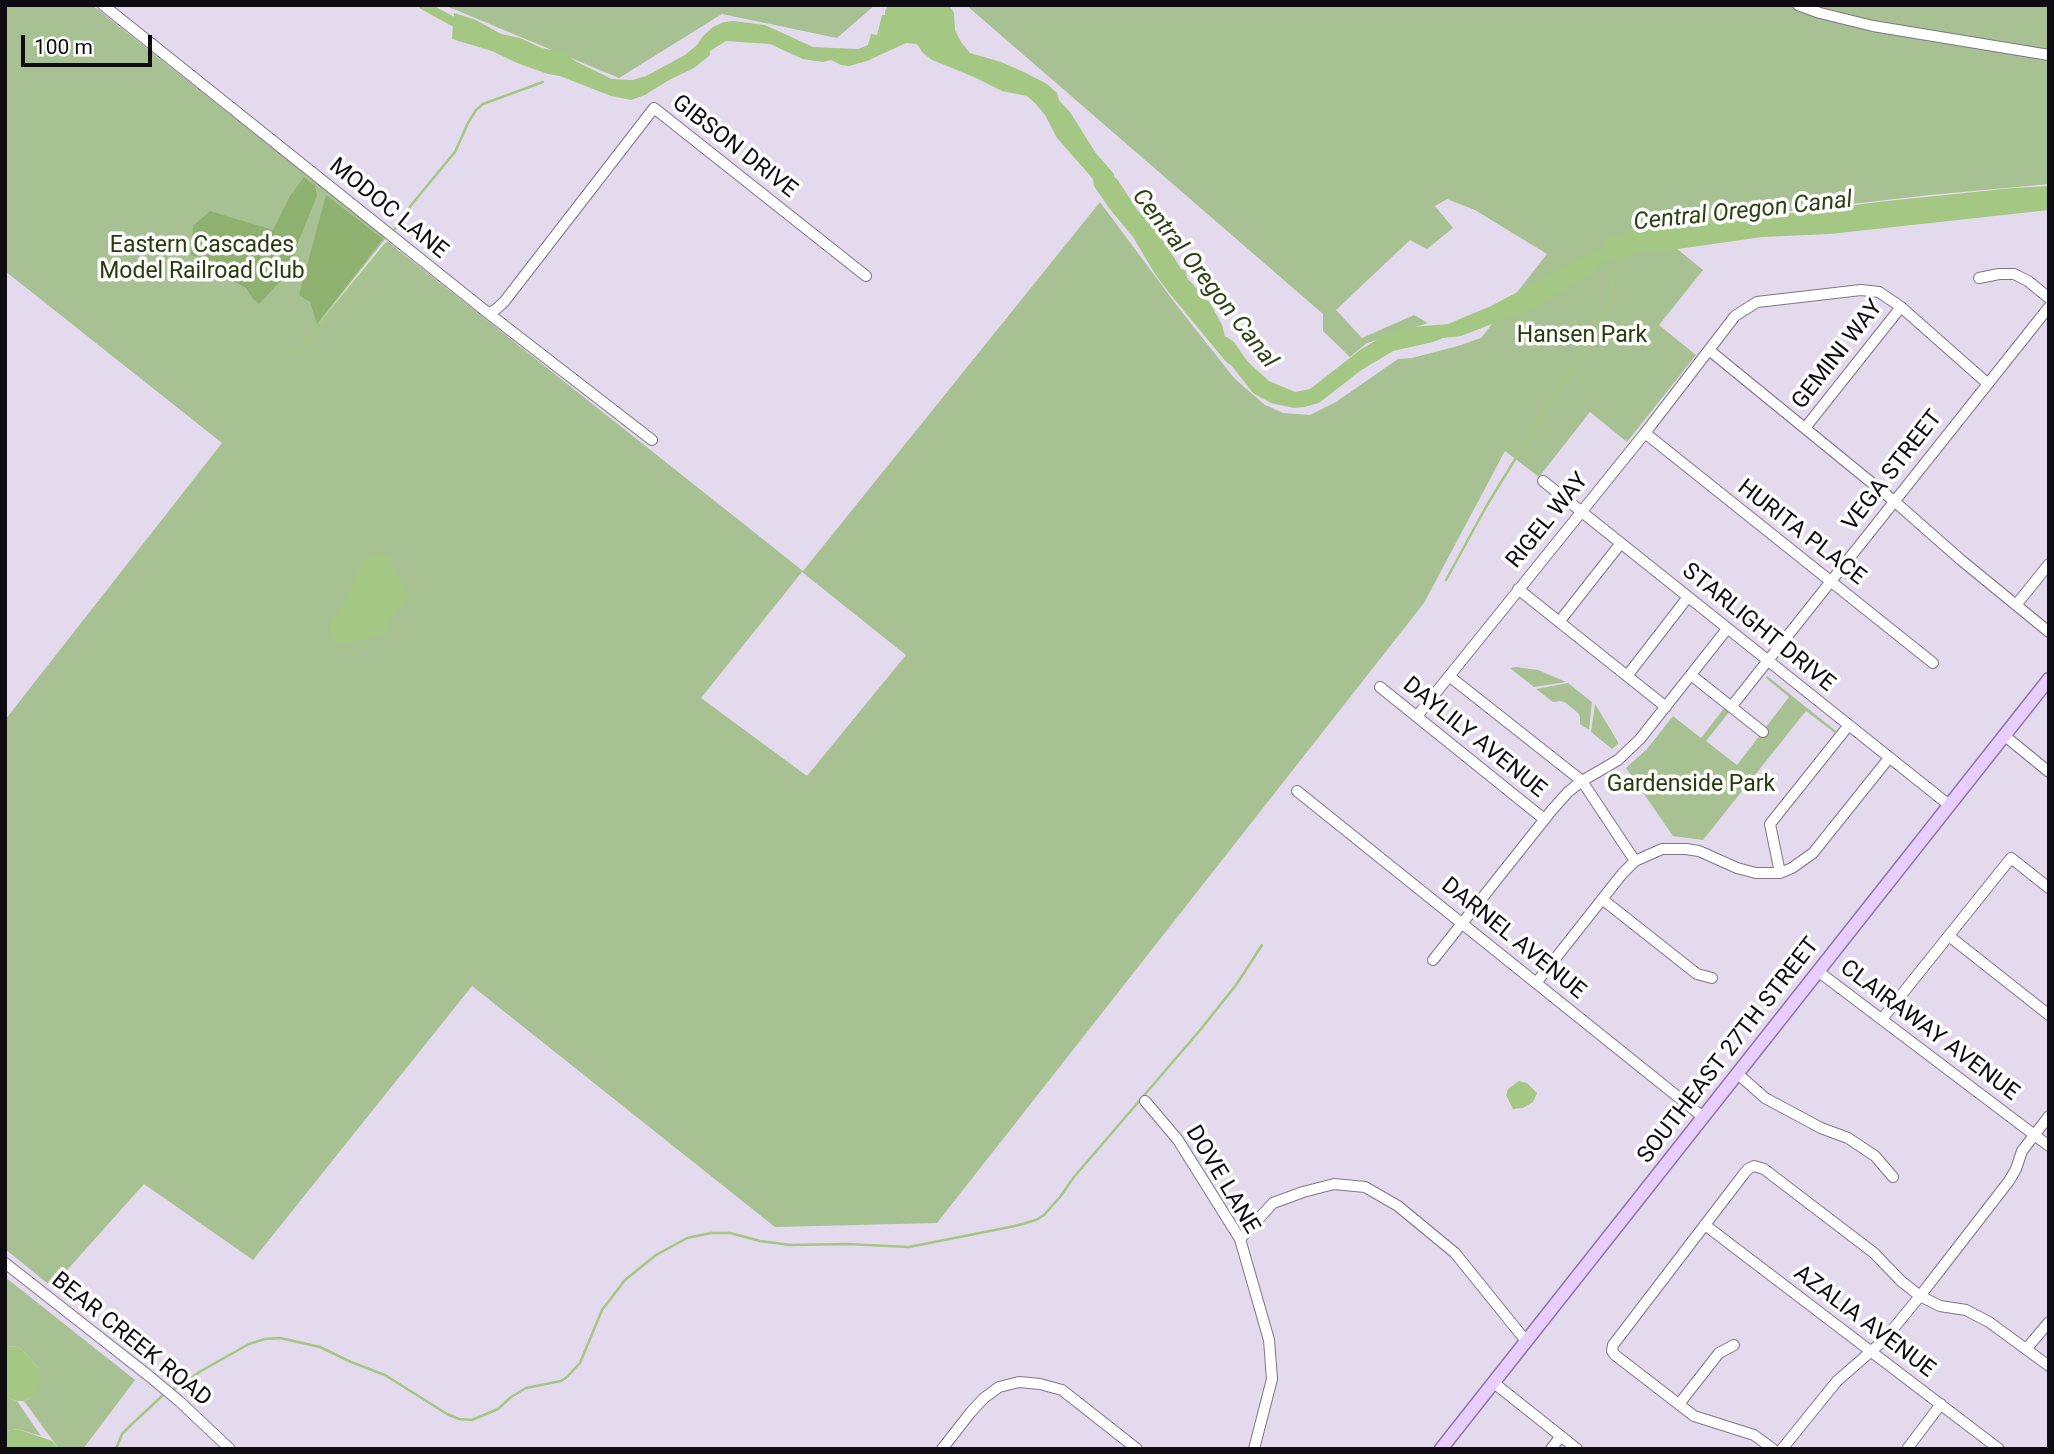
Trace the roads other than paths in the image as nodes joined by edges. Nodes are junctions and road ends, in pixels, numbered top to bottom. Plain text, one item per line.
1 (103, 5) edge
2 (1797, 5) edge
3 (2049, 55) edge
4 (866, 276) dead end
5 (1979, 278) dead end
6 (2049, 298) edge
7 (1901, 306) junction
8 (2049, 307) edge
9 (488, 313) junction
10 (1709, 350) junction
11 (1987, 383) junction
12 (1805, 428) junction
13 (1645, 433) junction
14 (652, 440) dead end
15 (1542, 481) dead end
16 (1894, 501) junction
17 (1581, 511) junction
18 (1621, 543) junction
19 (2049, 564) edge
20 (1831, 581) junction
21 (1518, 590) junction
22 (1688, 597) junction
23 (2016, 605) junction
24 (1559, 622) junction
25 (1727, 629) junction
26 (2049, 632) edge
27 (1768, 660) junction
28 (1933, 663) dead end
29 (1691, 675) junction
30 (1449, 676) junction
31 (1627, 676) junction
32 (2049, 679) edge
33 (1380, 687) dead end
34 (1666, 707) junction
35 (1731, 707) junction
36 (1417, 716) junction
37 (1849, 725) junction
38 (1763, 732) dead end
39 (2004, 736) junction
40 (1889, 758) junction
41 (2049, 772) edge
42 (1582, 781) junction
43 (1297, 791) dead end
44 (1949, 805) junction
45 (1544, 819) junction
46 (1635, 862) junction
47 (1780, 873) junction
48 (2049, 888) edge
49 (1602, 899) junction
50 (1462, 923) junction
51 (1950, 936) junction
52 (1433, 960) dead end
53 (1819, 972) junction
54 (1712, 978) dead end
55 (1536, 983) junction
56 (2049, 1015) edge
57 (1882, 1019) junction
58 (1738, 1074) junction
59 (1145, 1101) dead end
60 (2049, 1116) edge
61 (1703, 1117) junction
62 (2034, 1135) junction
63 (2049, 1146) edge
64 (1893, 1177) dead end
65 (1705, 1225) junction
66 (1240, 1239) junction
67 (5, 1264) edge
68 (1920, 1296) junction
69 (2049, 1322) edge
70 (1526, 1341) junction
71 (1734, 1345) dead end
72 (2026, 1348) junction
73 (1871, 1353) junction
74 (2049, 1366) edge
75 (1494, 1383) junction
76 (1679, 1404) junction
77 (1941, 1404) junction
78 (1561, 1436) junction
79 (230, 1449) edge
80 (942, 1449) edge
81 (1137, 1449) edge
82 (1254, 1449) edge
83 (1441, 1449) edge
84 (1551, 1449) edge
85 (1577, 1449) edge
86 (1773, 1449) edge
87 (1782, 1449) edge
88 (1907, 1449) edge
89 (1999, 1449) edge

1 - 9 street, MODOC LANE
2 - 3 street
4 - 9 street, GIBSON DRIVE
5 - 6 street
7 - 10 street, RIGEL WAY
7 - 11 street, RIGEL WAY
7 - 12 street, GEMINI WAY
8 - 11 street, VEGA STREET
9 - 14 street, MODOC LANE
10 - 12 street
10 - 13 street, RIGEL WAY
11 - 16 street, VEGA STREET
12 - 16 street
13 - 17 street, RIGEL WAY
13 - 20 street, HURITA PLACE
15 - 17 street, STARLIGHT DRIVE
16 - 20 street, VEGA STREET
16 - 23 street
17 - 18 street, STARLIGHT DRIVE
17 - 21 street, RIGEL WAY
18 - 22 street, STARLIGHT DRIVE
18 - 24 street
19 - 23 street
20 - 27 street, VEGA STREET
20 - 28 street, HURITA PLACE
21 - 24 street
21 - 30 street, RIGEL WAY
22 - 25 street, STARLIGHT DRIVE
22 - 31 street
23 - 26 street
24 - 31 street
25 - 27 street, STARLIGHT DRIVE
25 - 29 street
27 - 35 street, VEGA STREET
27 - 37 street, STARLIGHT DRIVE
29 - 34 street
29 - 35 street
30 - 36 street, RIGEL WAY
30 - 42 street
31 - 34 street
32 - 39 main road, SOUTHEAST 27TH STREET
33 - 36 street, DAYLILY AVENUE
34 - 42 street
35 - 38 street
36 - 45 street, DAYLILY AVENUE
37 - 40 street, STARLIGHT DRIVE
37 - 47 street
39 - 41 street
39 - 44 main road, SOUTHEAST 27TH STREET
40 - 44 street, STARLIGHT DRIVE
40 - 47 street
42 - 45 street
42 - 46 street
43 - 50 street, DARNEL AVENUE
44 - 53 main road, SOUTHEAST 27TH STREET
45 - 50 street
46 - 47 street
46 - 49 street
48 - 51 street
49 - 54 street
49 - 55 street
50 - 52 street
50 - 55 street, DARNEL AVENUE
51 - 56 street
51 - 57 street
53 - 57 street, CLAIRAWAY AVENUE
53 - 58 main road, SOUTHEAST 27TH STREET
55 - 61 street, DARNEL AVENUE
57 - 62 street, CLAIRAWAY AVENUE
58 - 61 main road, SOUTHEAST 27TH STREET
58 - 64 street
59 - 66 street, DOVE LANE
60 - 62 street
61 - 70 main road, SOUTHEAST 27TH STREET
62 - 63 street, CLAIRAWAY AVENUE
62 - 68 street
65 - 68 street
65 - 73 street, AZALIA AVENUE
65 - 76 street
66 - 70 street
66 - 82 street, DOVE LANE
67 - 79 street, BEAR CREEK ROAD
68 - 72 street
68 - 73 street
69 - 72 street
70 - 75 main road, SOUTHEAST 27TH STREET
71 - 76 street
72 - 74 street
73 - 77 street, AZALIA AVENUE
73 - 87 street
75 - 78 street
75 - 83 main road, SOUTHEAST 27TH STREET
76 - 86 street
77 - 88 street
77 - 89 street, AZALIA AVENUE
78 - 84 street
78 - 85 street
80 - 81 street

